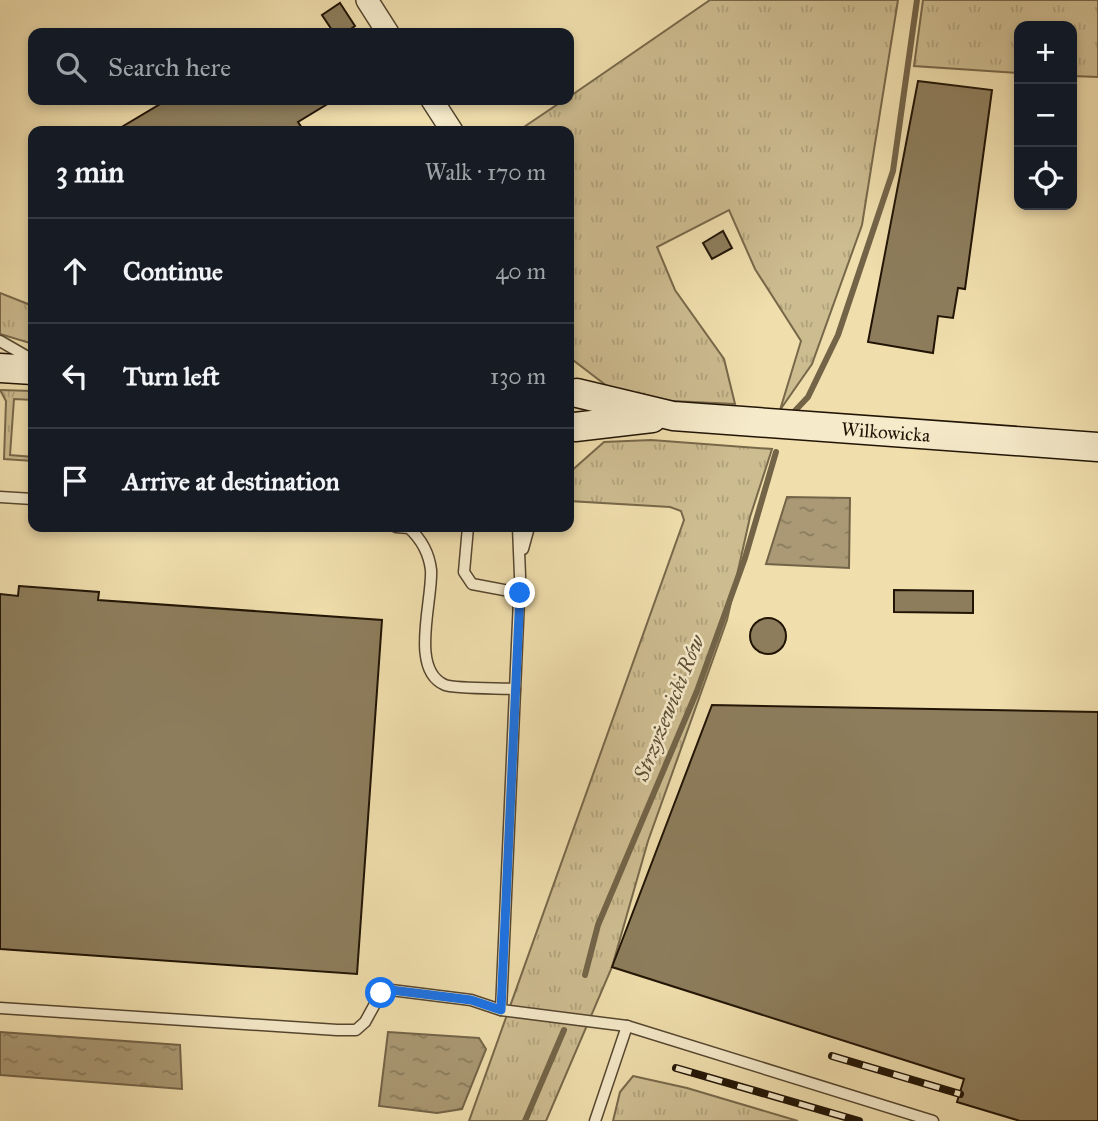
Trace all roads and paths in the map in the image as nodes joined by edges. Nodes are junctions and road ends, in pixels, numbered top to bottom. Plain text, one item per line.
1 (367, 0) edge
2 (385, 28) edge
3 (435, 105) edge
4 (449, 126) edge
5 (0, 341) edge
6 (28, 357) edge
7 (0, 368) edge
8 (28, 370) edge
9 (574, 385) edge
10 (574, 389) edge
11 (673, 416) junction
12 (574, 425) edge
13 (574, 432) edge
14 (1098, 447) edge
15 (0, 497) edge
16 (28, 499) edge
17 (413, 532) edge
18 (468, 532) edge
19 (519, 532) edge
20 (527, 532) edge
21 (521, 555) junction
22 (520, 593) junction
23 (515, 689) junction
24 (0, 1008) edge
25 (501, 1010) junction
26 (627, 1026) junction
27 (595, 1121) edge
28 (933, 1121) edge

1 - 2 street
3 - 4 street
5 - 6 lane
7 - 8 main road
9 - 11 main road, Wilkowicka
10 - 12 main road
11 - 13 main road, Wilkowicka
11 - 14 main road, Wilkowicka
15 - 16 lane
17 - 23 lane
18 - 22 lane
19 - 21 lane
20 - 21 lane
21 - 22 lane
22 - 23 lane
23 - 25 lane
24 - 25 lane
25 - 26 lane
26 - 27 lane
26 - 28 lane

